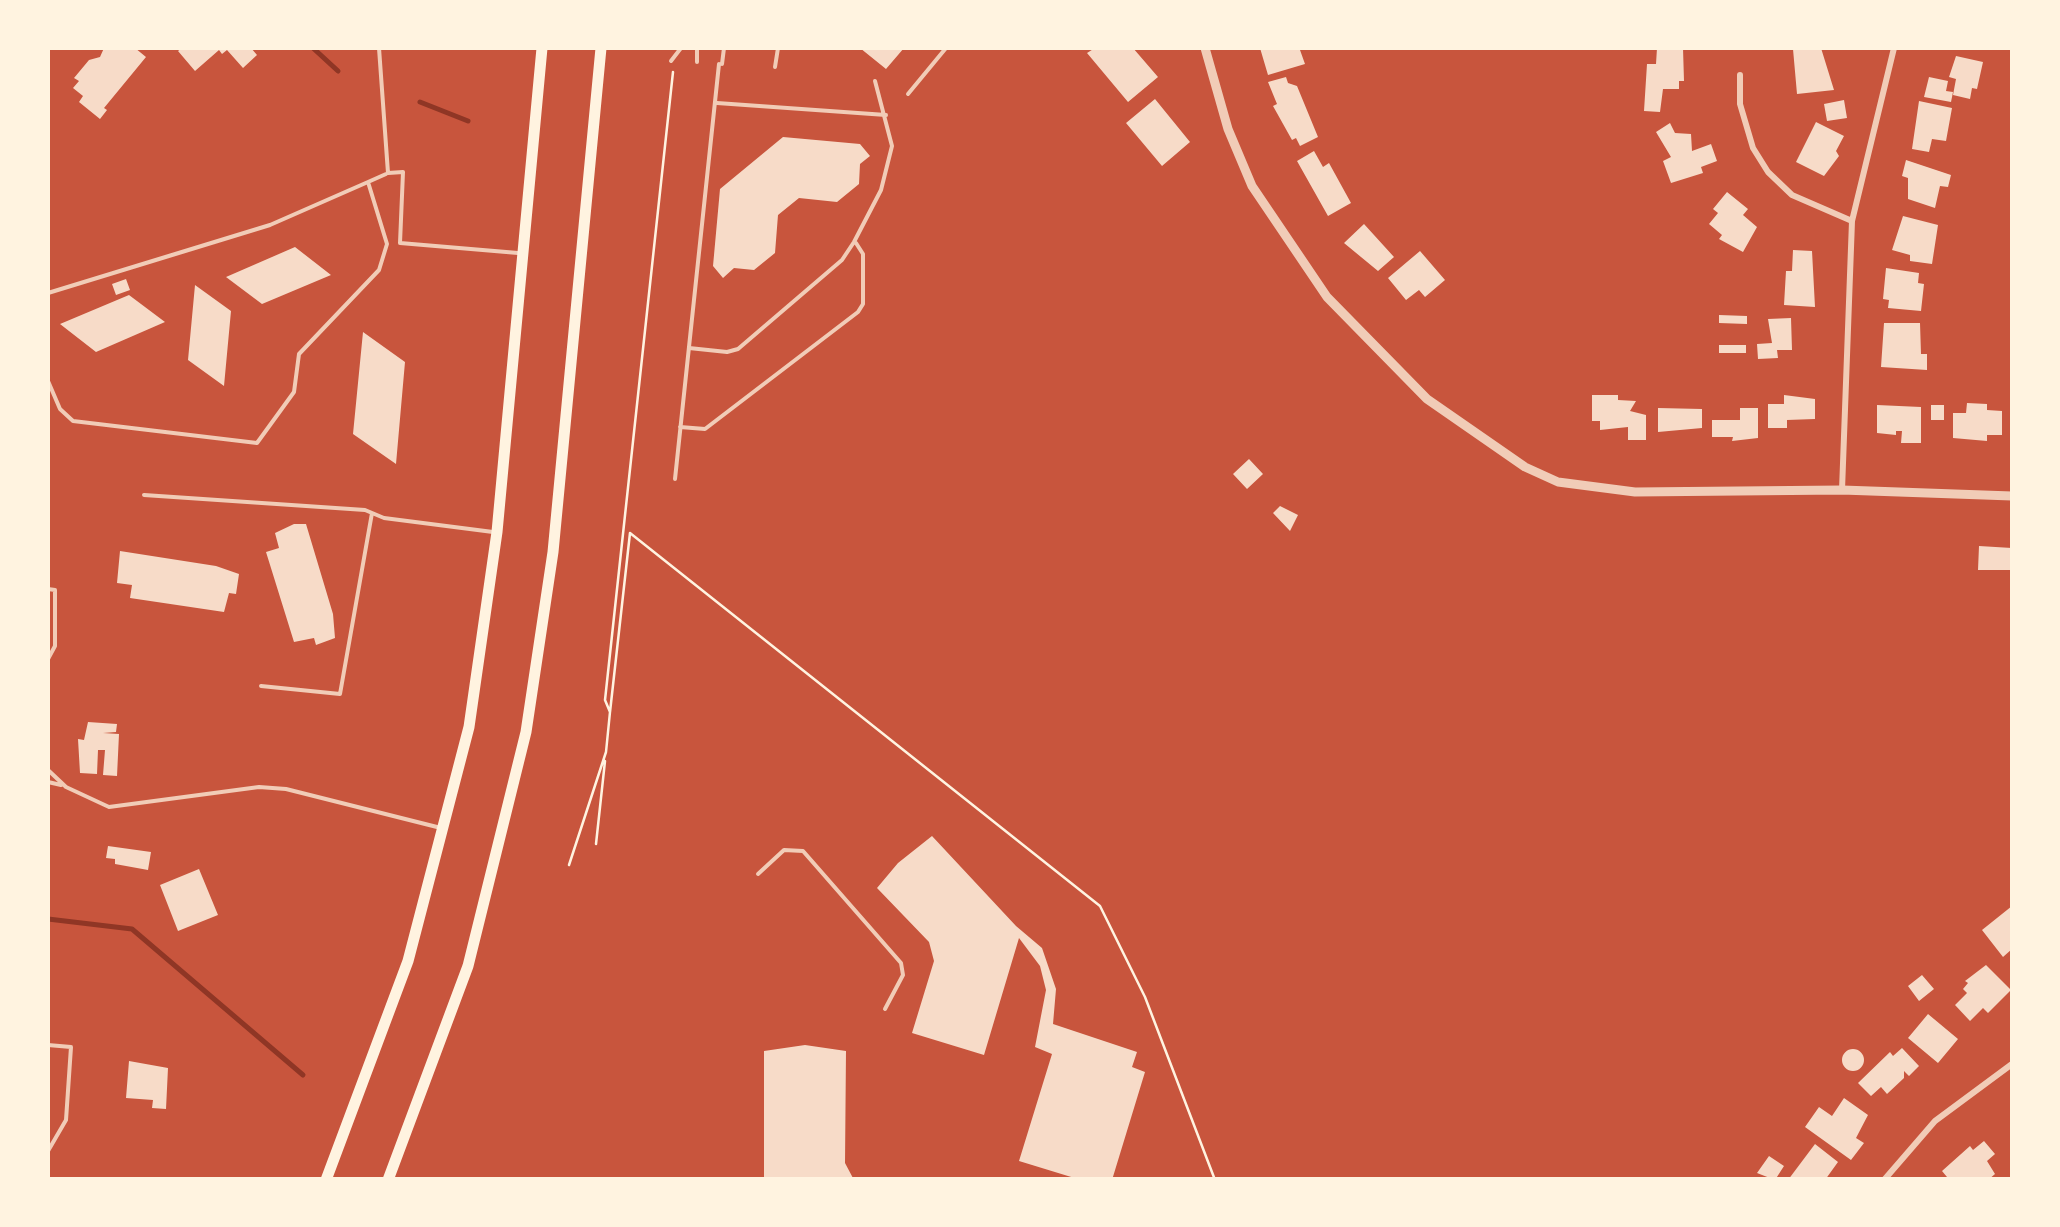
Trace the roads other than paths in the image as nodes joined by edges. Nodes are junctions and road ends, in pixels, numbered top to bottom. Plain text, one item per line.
1 (379, 48) edge
2 (542, 48) edge
3 (601, 48) edge
4 (681, 48) edge
5 (696, 48) edge
6 (724, 48) edge
7 (778, 48) edge
8 (946, 48) edge
9 (1205, 48) edge
10 (1894, 48) edge
11 (671, 61) dead end
12 (696, 62) dead end
13 (775, 67) dead end
14 (1740, 76) dead end
15 (875, 81) dead end
16 (908, 94) dead end
17 (715, 102) junction
18 (886, 115) junction
19 (388, 173) junction
20 (368, 182) junction
21 (1852, 221) junction
22 (854, 242) junction
23 (388, 244) junction
24 (400, 244) junction
25 (523, 253) junction
26 (48, 293) edge
27 (688, 348) junction
28 (48, 381) edge
29 (680, 427) junction
30 (675, 479) dead end
31 (1842, 490) junction
32 (144, 495) dead end
33 (2012, 496) edge
34 (372, 513) junction
35 (498, 532) junction
36 (48, 589) edge
37 (48, 658) edge
38 (260, 686) dead end
39 (48, 770) edge
40 (48, 782) edge
41 (66, 786) junction
42 (446, 829) junction
43 (758, 874) dead end
44 (885, 1009) dead end
45 (48, 1044) edge
46 (2012, 1064) edge
47 (48, 1151) edge
48 (326, 1180) edge
49 (388, 1180) edge
50 (1884, 1180) edge

1 - 19 lane
2 - 25 highway
3 - 49 highway
4 - 11 lane
5 - 12 lane
6 - 17 lane
7 - 13 lane
8 - 16 lane
9 - 31 street
10 - 21 street
14 - 21 street
15 - 18 lane
17 - 18 lane
17 - 27 lane
18 - 22 lane
19 - 20 lane
19 - 24 lane
20 - 23 lane
20 - 26 lane
21 - 31 street
22 - 27 lane
22 - 29 lane
23 - 24 lane
23 - 28 lane
24 - 25 lane
25 - 35 highway
27 - 29 lane
29 - 30 lane
31 - 33 street
32 - 34 lane
34 - 35 lane
34 - 38 lane
35 - 42 highway
36 - 37 lane
39 - 41 lane
40 - 41 lane
41 - 42 lane
42 - 48 highway
43 - 44 lane
45 - 47 lane
46 - 50 street

